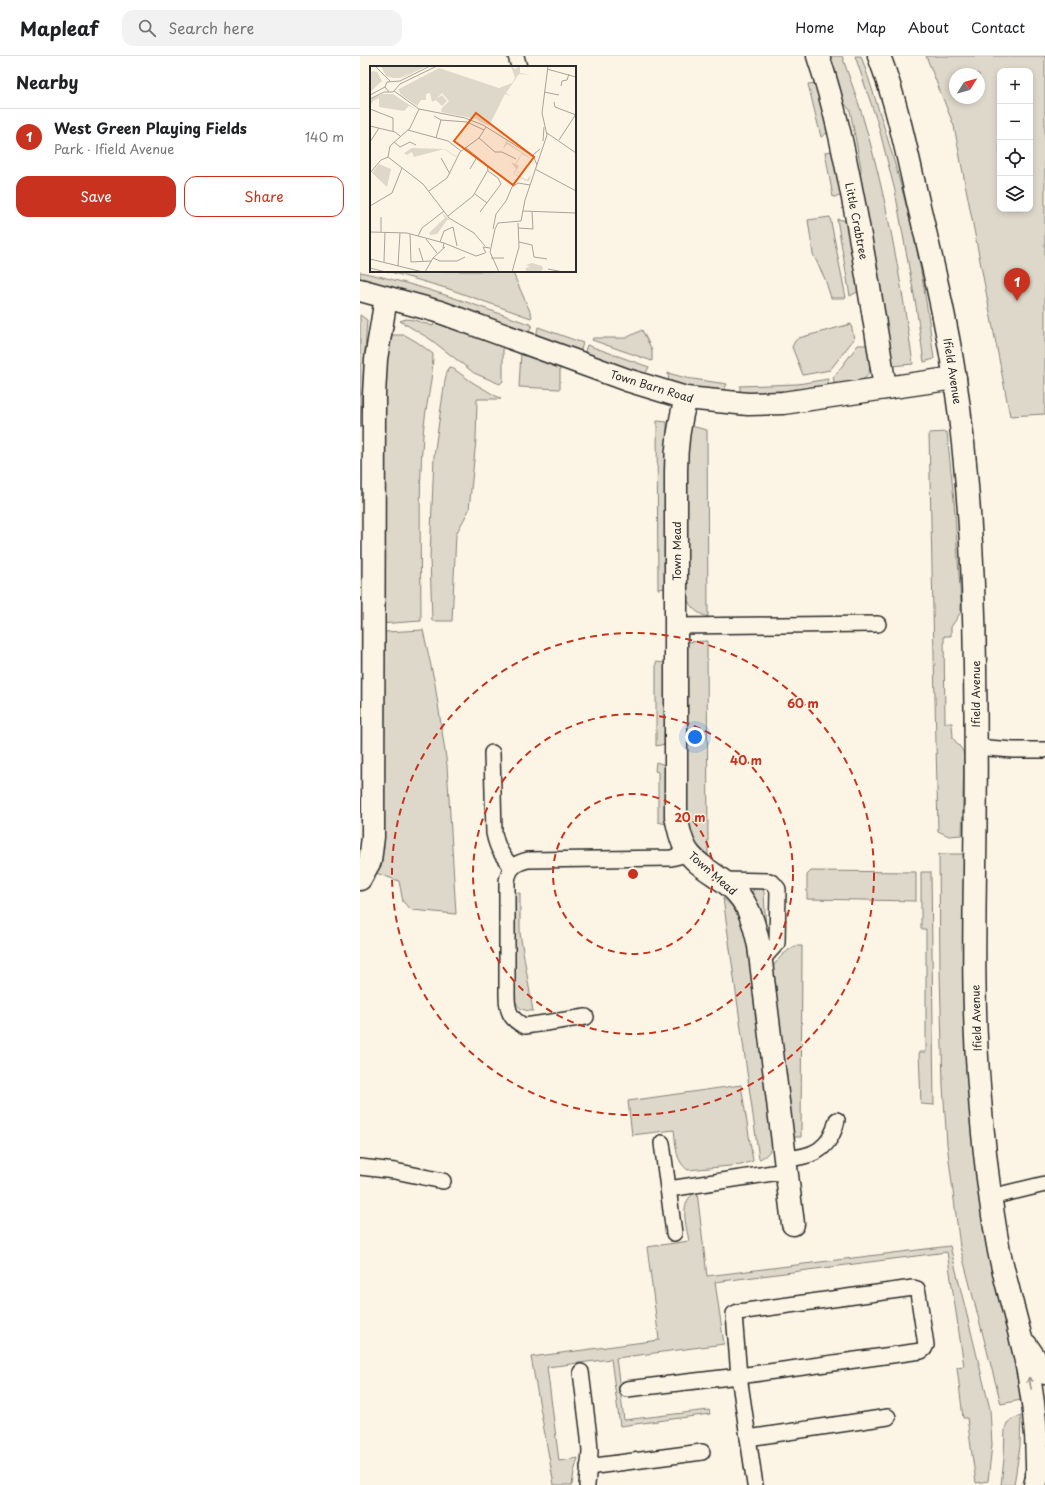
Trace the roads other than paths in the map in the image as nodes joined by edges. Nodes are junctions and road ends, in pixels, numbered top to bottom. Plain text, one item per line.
1 (516, 56) edge
2 (818, 56) edge
3 (879, 56) edge
4 (519, 66) edge
5 (360, 290) edge
6 (386, 298) junction
7 (955, 378) junction
8 (885, 388) junction
9 (686, 398) junction
10 (367, 594) edge
11 (878, 624) dead end
12 (676, 626) junction
13 (975, 747) junction
14 (1045, 750) edge
15 (492, 753) dead end
16 (686, 850) junction
17 (512, 867) junction
18 (360, 879) edge
19 (723, 880) junction
20 (761, 961) junction
21 (586, 1017) dead end
22 (837, 1120) dead end
23 (662, 1143) dead end
24 (785, 1165) junction
25 (360, 1167) edge
26 (442, 1181) dead end
27 (1045, 1184) edge
28 (669, 1189) junction
29 (991, 1197) junction
30 (793, 1224) dead end
31 (674, 1234) dead end
32 (1021, 1338) junction
33 (581, 1372) dead end
34 (1045, 1373) edge
35 (740, 1376) junction
36 (627, 1389) dead end
37 (888, 1417) dead end
38 (748, 1438) junction
39 (702, 1452) dead end
40 (588, 1467) junction
41 (1039, 1475) edge
42 (587, 1485) edge
43 (755, 1485) edge

1 - 4 lane
2 - 8 street, Little Crabtree
3 - 7 street, Ifield Avenue
5 - 6 street, Town Barn Road
6 - 9 street, Town Barn Road
6 - 10 street
7 - 8 street, Town Barn Road
7 - 13 street, Ifield Avenue
8 - 9 street, Town Barn Road
9 - 12 street, Town Mead
10 - 18 street
11 - 12 lane
12 - 16 street, Town Mead
13 - 14 lane
13 - 29 street, Ifield Avenue
15 - 17 lane
16 - 17 lane
16 - 19 street, Town Mead
17 - 21 lane
19 - 20 street, Town Mead
19 - 20 lane
20 - 24 street, Town Mead
22 - 24 lane
23 - 28 lane
24 - 28 lane
24 - 30 street, Town Mead
25 - 26 lane
27 - 29 lane
28 - 31 lane
29 - 32 street, Ifield Avenue
32 - 34 street, Ifield Avenue
41 -> 32 street, Ifield Avenue
33 - 40 lane
35 - 35 lane
35 - 36 lane
35 - 38 lane
37 - 38 lane
38 - 43 lane
39 - 40 lane
40 - 42 lane

